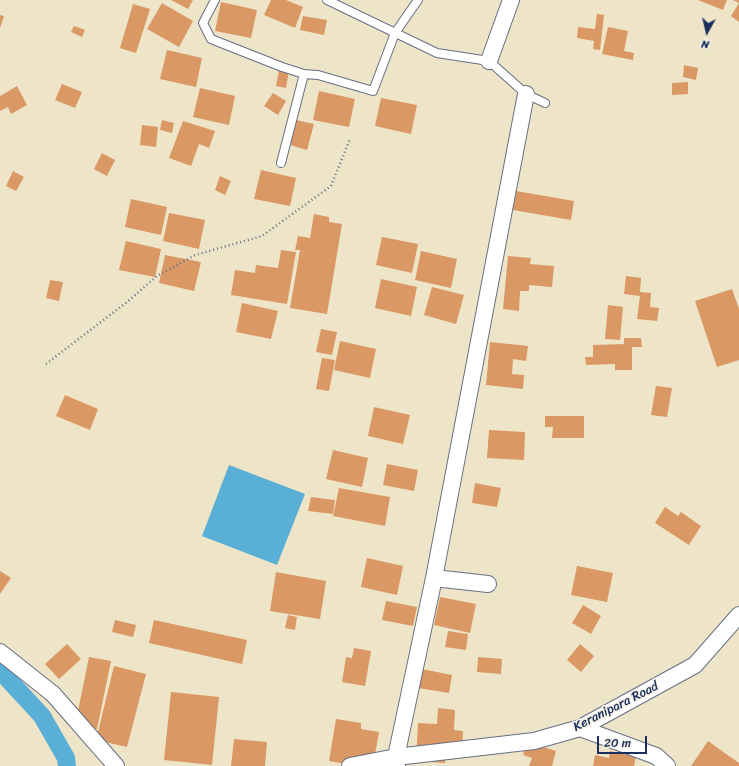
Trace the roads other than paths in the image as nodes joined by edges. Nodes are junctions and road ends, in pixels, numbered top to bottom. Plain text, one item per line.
1 (215, 0) edge
2 (327, 0) edge
3 (418, 0) edge
4 (511, 0) edge
5 (394, 33) junction
6 (489, 61) junction
7 (304, 74) junction
8 (526, 94) junction
9 (545, 103) dead end
10 (281, 163) dead end
11 (434, 578) junction
12 (488, 584) dead end
13 (739, 615) edge
14 (0, 652) edge
15 (580, 728) junction
16 (403, 761) edge
17 (116, 766) edge
18 (350, 766) edge
19 (667, 766) edge

1 - 7 lane
2 - 5 lane
3 - 5 lane
4 - 6 street
5 - 6 lane
5 - 7 lane
6 - 8 lane
7 - 10 lane
8 - 9 lane
8 - 11 street
11 - 12 street
11 - 16 street
13 - 15 street, Keranipara Road
14 - 17 street
15 - 16 street, Keranipara Road
15 - 19 street
16 - 18 street, Keranipara Road

